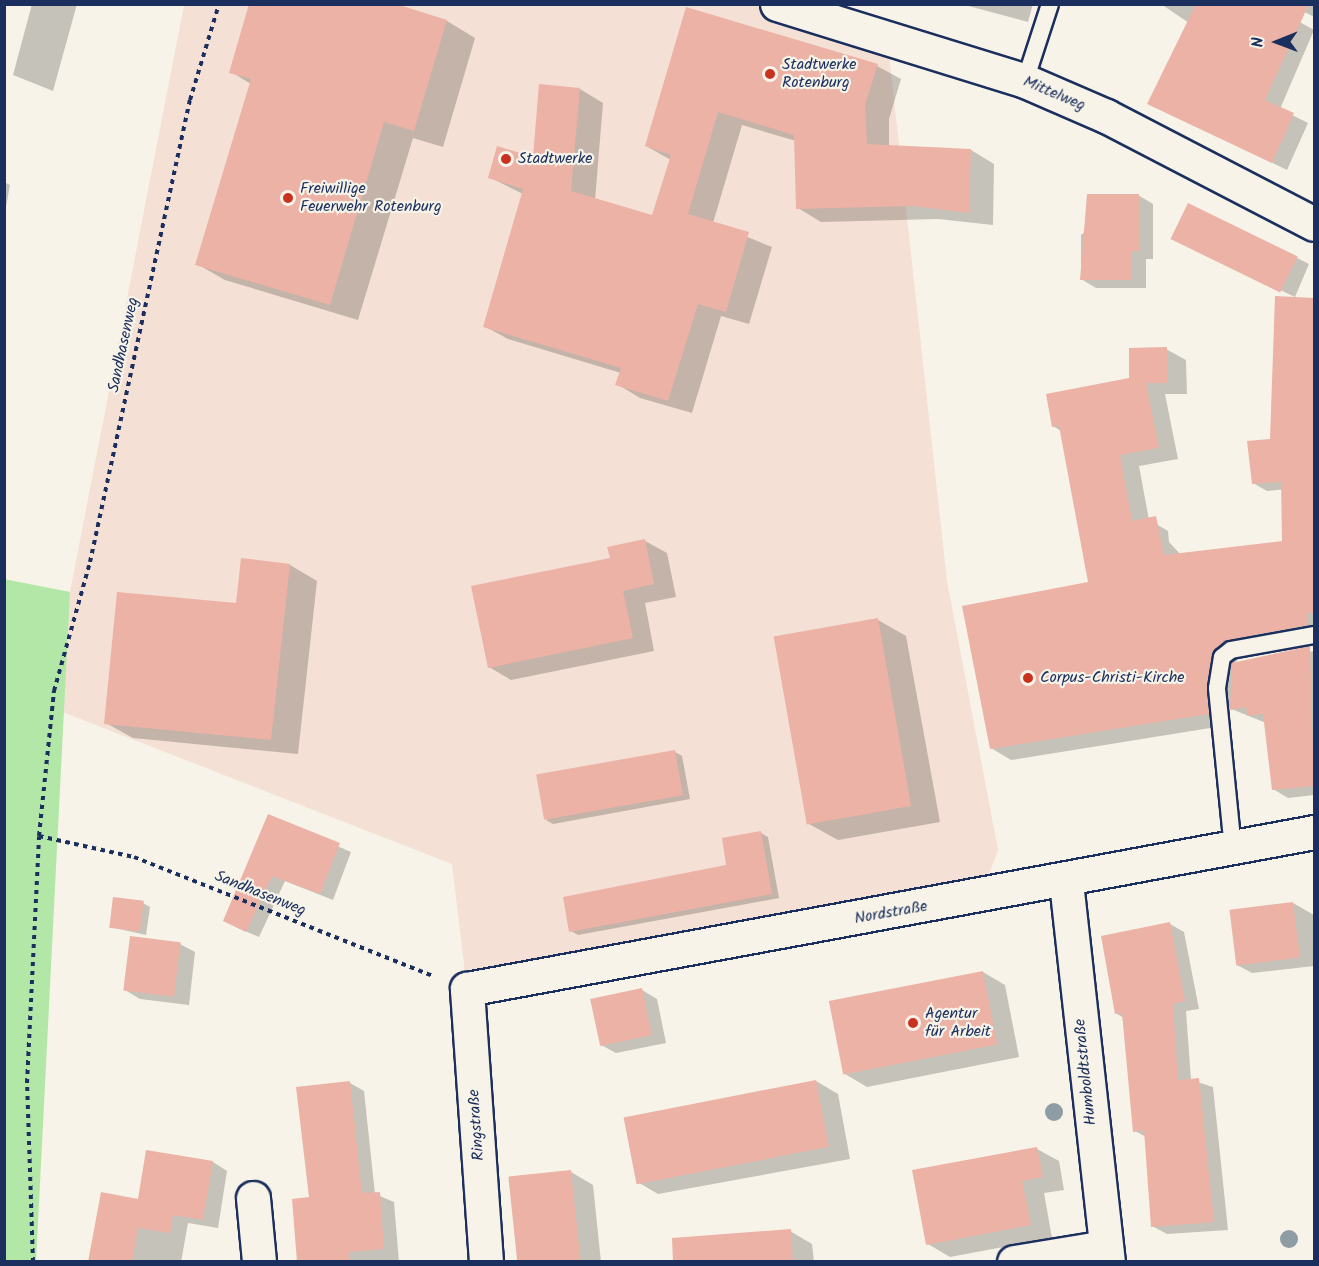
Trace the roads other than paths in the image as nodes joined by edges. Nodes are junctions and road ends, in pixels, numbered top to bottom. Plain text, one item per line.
1 (777, 4) edge
2 (1050, 4) edge
3 (1025, 81) junction
4 (1311, 212) edge
5 (1314, 635) edge
6 (1314, 832) edge
7 (1233, 849) junction
8 (1066, 882) junction
9 (468, 989) joint
10 (253, 1198) dead end
11 (1107, 1255) edge
12 (259, 1262) edge
13 (486, 1262) edge
14 (1014, 1262) edge

1 - 3 street, Mittelweg
2 - 3 lane
3 - 4 street, Mittelweg
5 - 7 lane
6 - 7 street, Nordstraße
7 - 8 street, Nordstraße
8 - 9 street, Nordstraße
8 - 11 street, Humboldtstraße
9 - 13 street, Ringstraße
10 - 12 street
11 - 14 street

